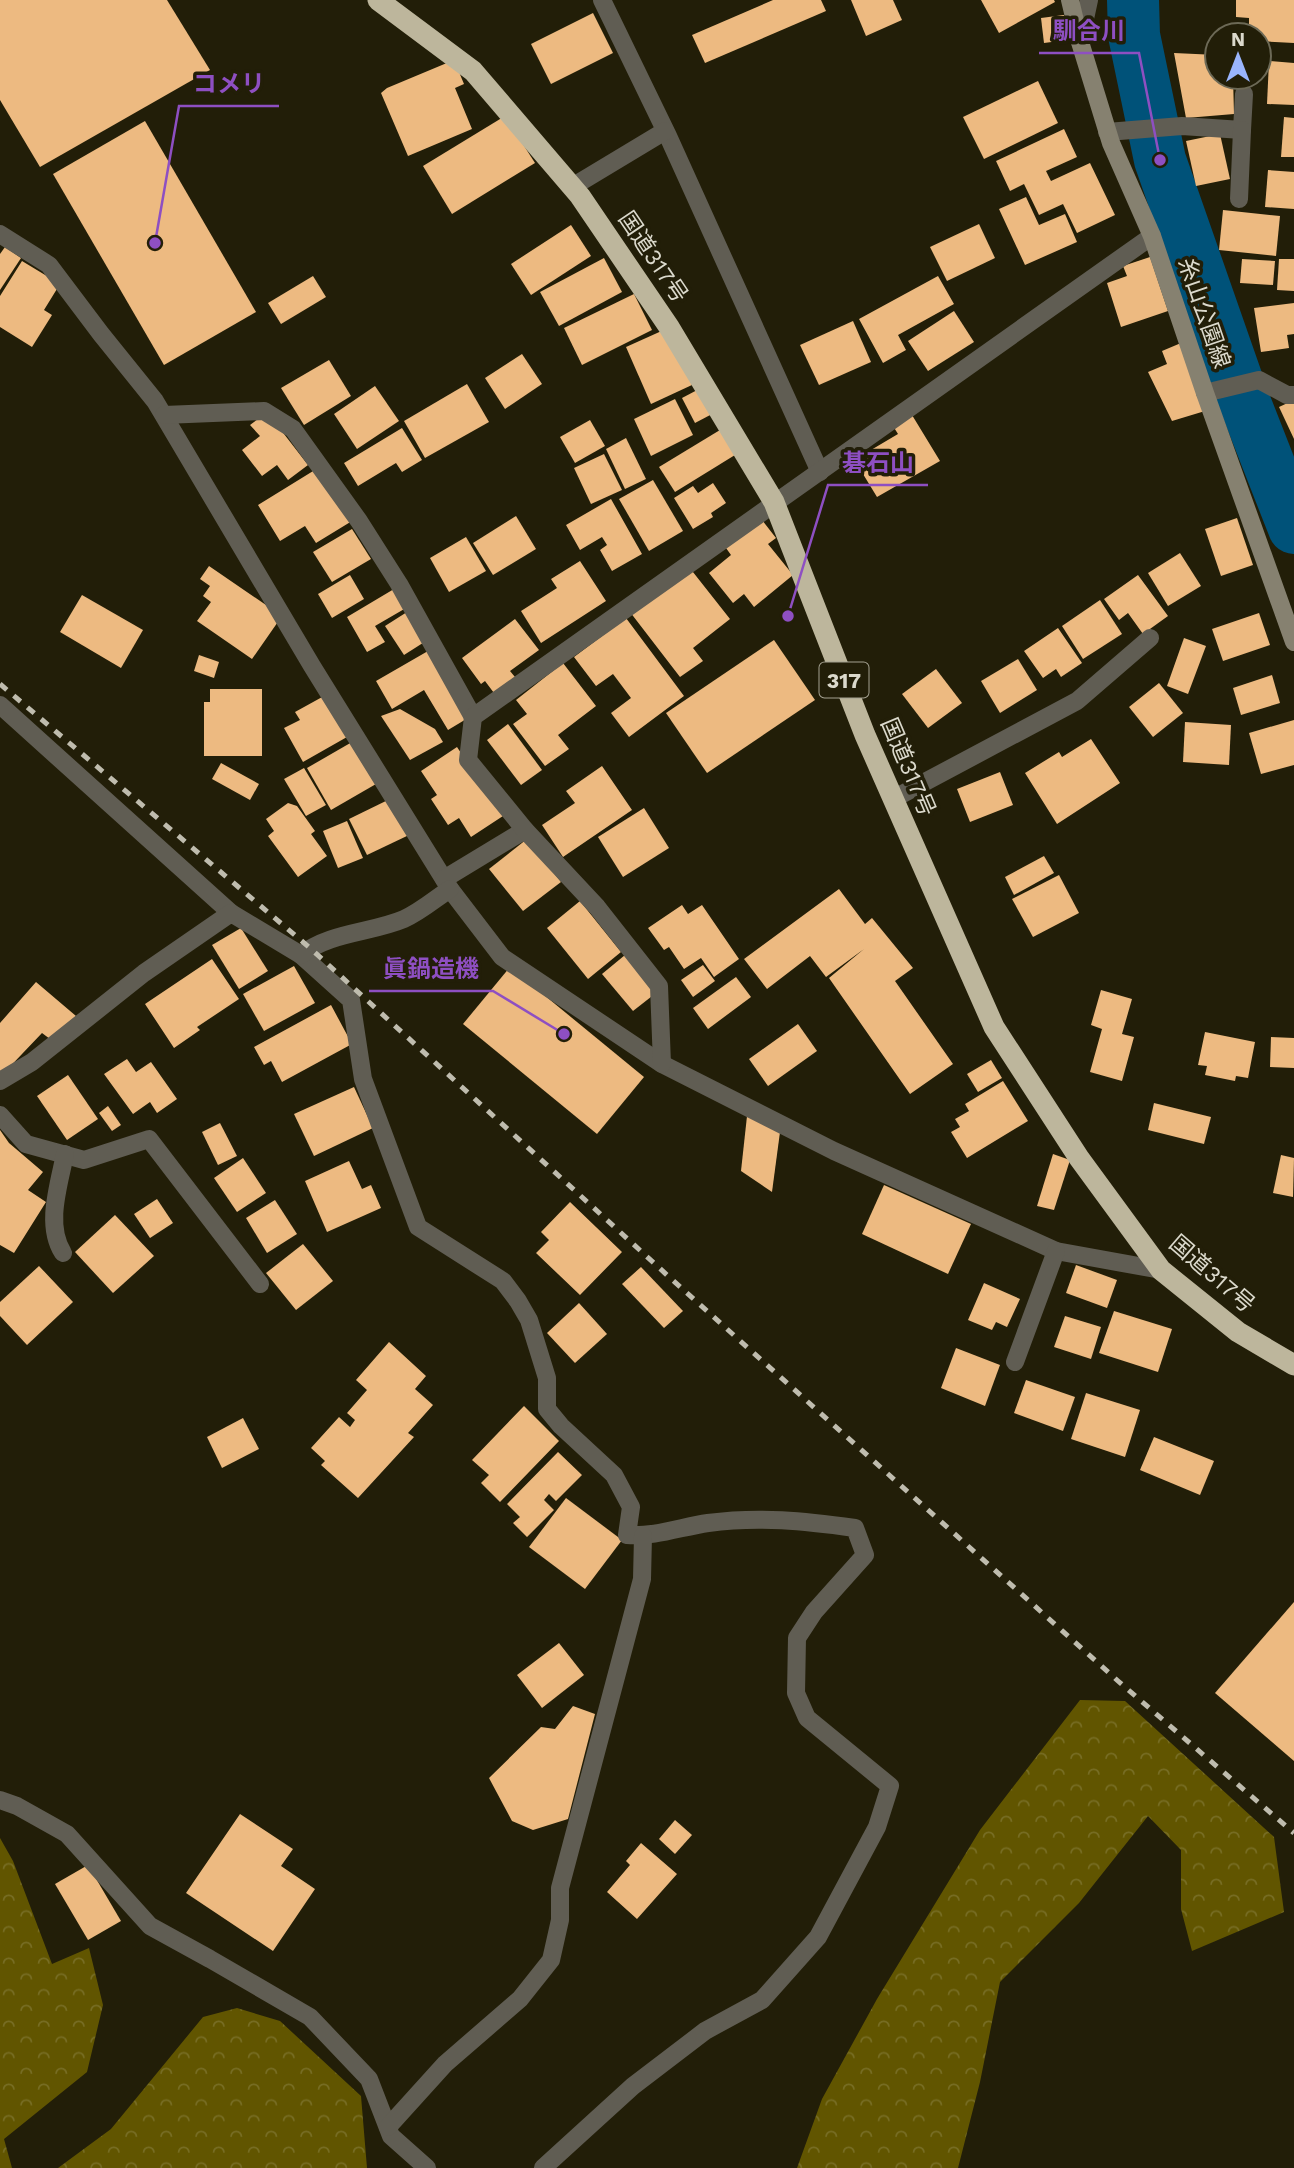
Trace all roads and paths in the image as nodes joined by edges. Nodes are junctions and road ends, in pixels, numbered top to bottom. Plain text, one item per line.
1 (378, 0) edge
2 (602, 0) edge
3 (1070, 0) edge
4 (1089, 0) edge
5 (1080, 42) junction
6 (1244, 94) dead end
7 (1242, 130) junction
8 (665, 131) junction
9 (1108, 132) junction
10 (572, 187) junction
11 (1239, 199) dead end
12 (0, 234) edge
13 (1152, 236) junction
14 (1205, 393) junction
15 (1294, 395) edge
16 (164, 415) junction
17 (820, 472) junction
18 (774, 502) junction
19 (1150, 638) dead end
20 (1294, 642) edge
21 (0, 705) edge
22 (473, 717) junction
23 (893, 799) junction
24 (525, 830) junction
25 (447, 884) junction
26 (231, 913) junction
27 (301, 956) junction
28 (662, 1064) junction
29 (0, 1082) edge
30 (0, 1115) edge
31 (65, 1154) junction
32 (1056, 1251) junction
33 (63, 1253) dead end
34 (1161, 1270) junction
35 (260, 1284) dead end
36 (1015, 1362) dead end
37 (1294, 1366) edge
38 (643, 1536) junction
39 (0, 1800) edge
40 (388, 2127) junction
41 (427, 2168) edge
42 (543, 2168) edge

1 - 10 highway, 国道317号 / 317
2 - 8 street
3 - 5 main road, 糸山公園線
4 - 5 street
5 - 9 main road, 糸山公園線
6 - 7 street
7 - 9 street
7 - 11 street
8 - 10 street
8 - 17 street
9 - 13 main road, 糸山公園線
10 - 18 highway, 国道317号 / 317
12 - 16 street
13 - 14 main road, 糸山公園線
13 - 17 street
14 - 15 street
14 - 20 main road, 糸山公園線
16 - 22 street
16 - 25 street
17 - 18 street
18 - 22 street
18 - 23 highway, 国道317号 / 317
19 - 23 street
21 - 26 street
22 - 24 street
23 - 34 highway, 国道317号 / 317
24 - 25 street
24 - 28 street
25 - 27 street
25 - 28 street
26 - 27 street
26 - 29 street
27 - 38 street
28 - 32 street
30 - 31 street
31 - 33 street
31 - 35 street
32 - 34 street
32 - 36 street
34 - 37 highway, 国道317号 / 317
38 - 40 street
38 - 42 street
39 - 40 street
40 - 41 street

